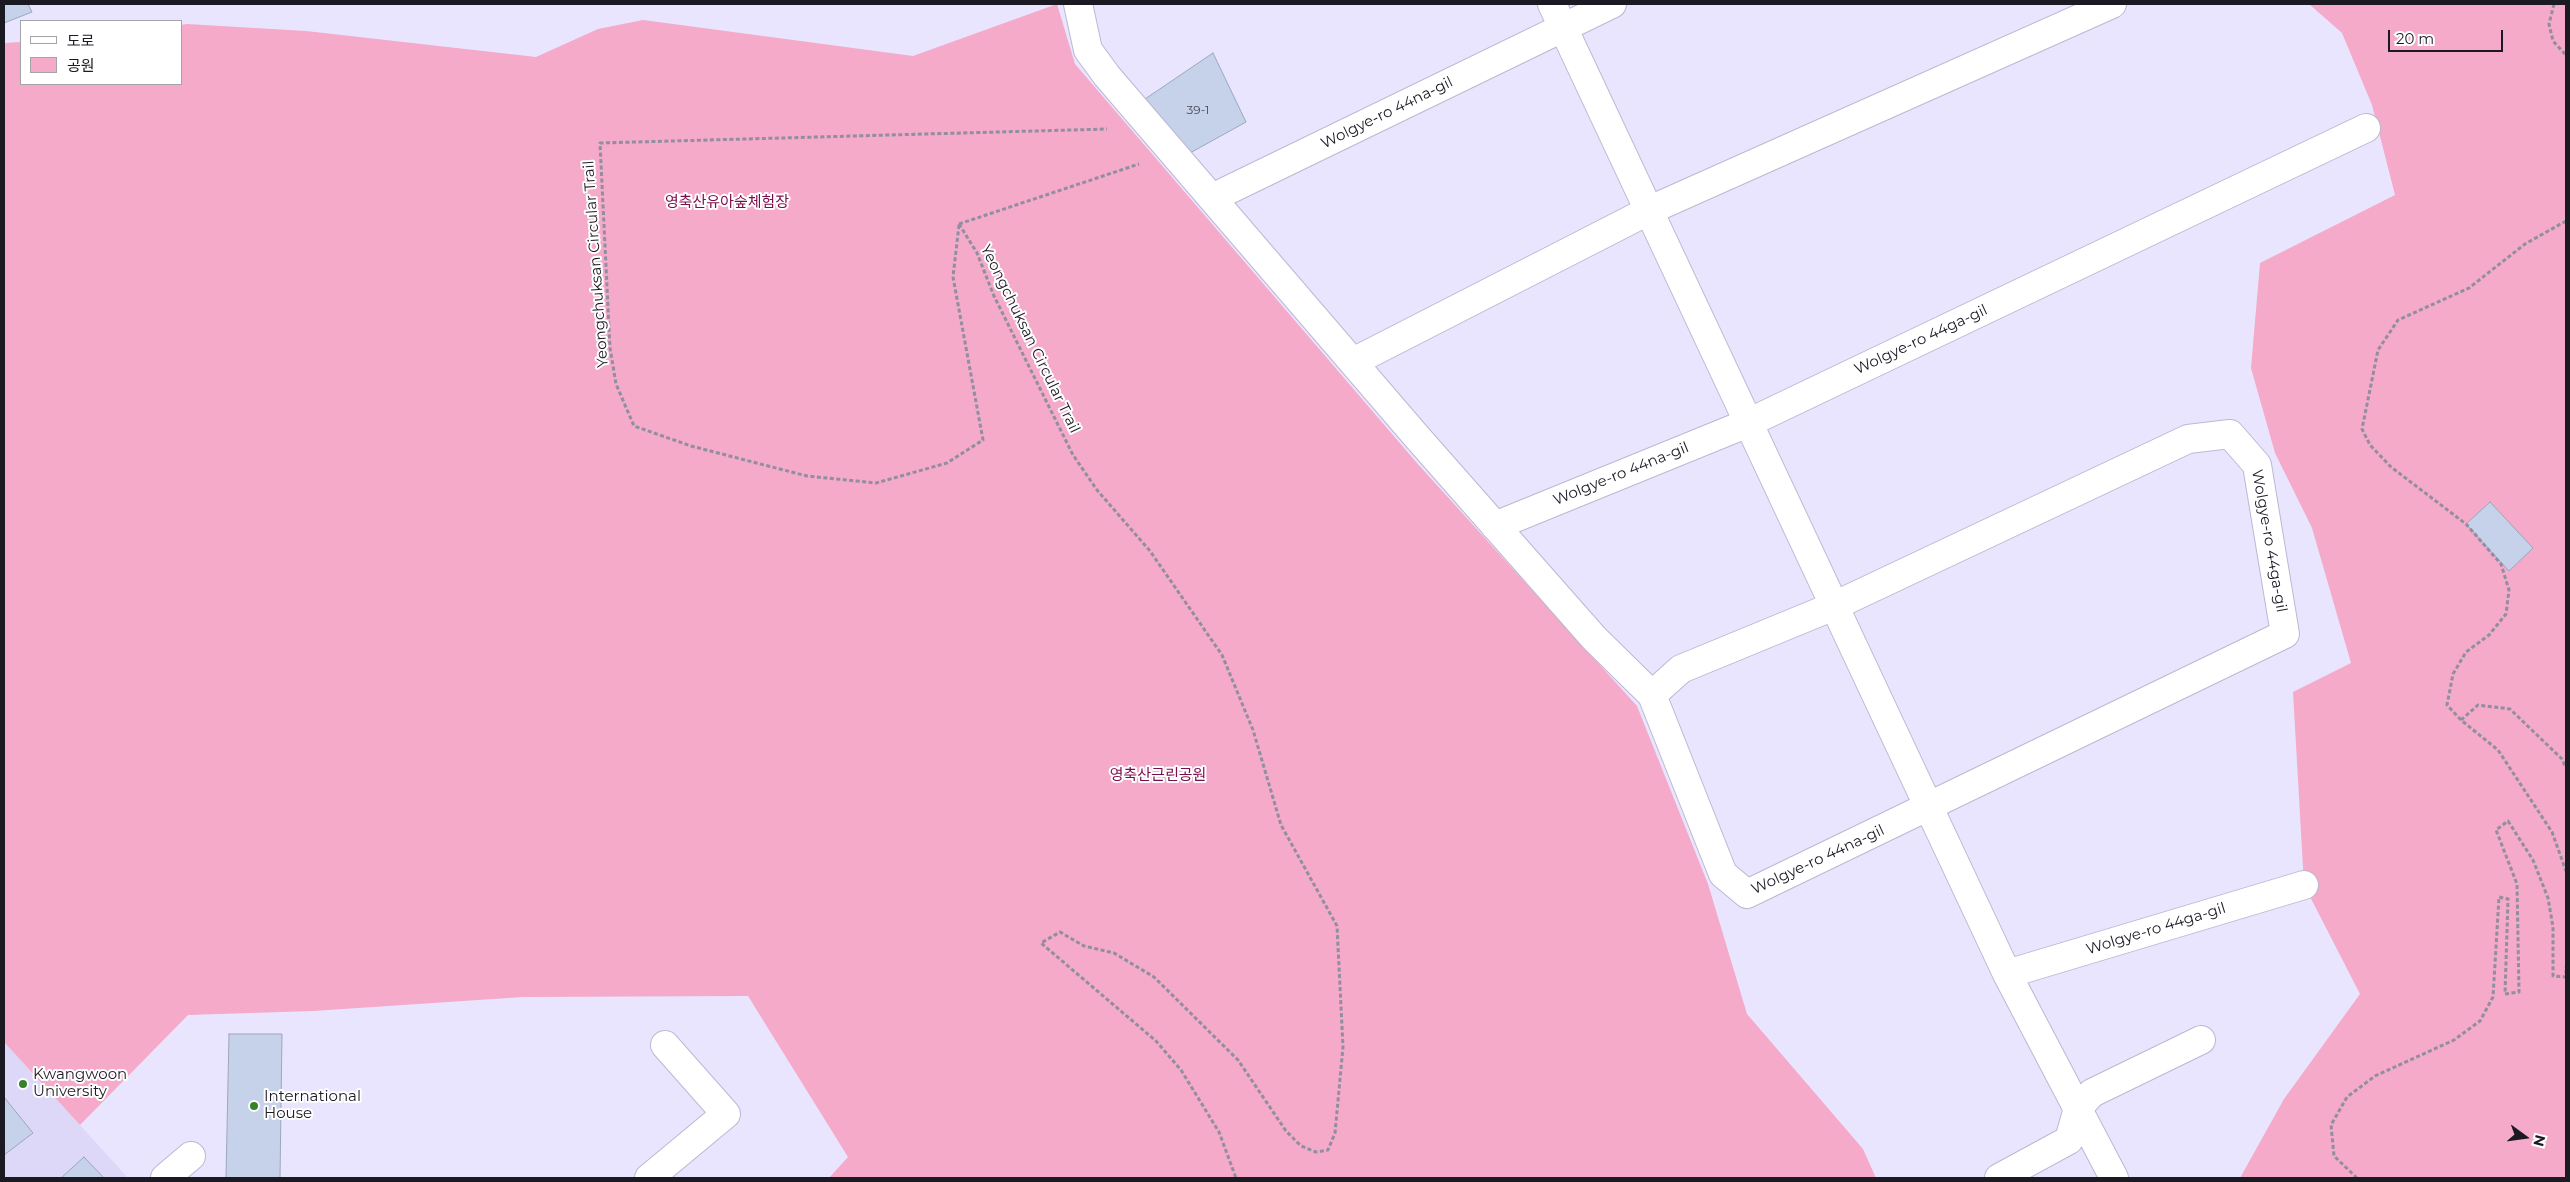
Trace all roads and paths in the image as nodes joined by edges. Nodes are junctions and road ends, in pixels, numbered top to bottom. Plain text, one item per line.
1 (1612, 4) edge
2 (2112, 4) edge
3 (2554, 4) edge
4 (1087, 7) edge
5 (1557, 15) edge
6 (2566, 55) edge
7 (1151, 127) junction
8 (2366, 128) dead end
9 (1173, 152) junction
10 (1212, 198) junction
11 (1650, 210) junction
12 (2566, 221) edge
13 (959, 224) junction
14 (1353, 362) junction
15 (1748, 423) junction
16 (1495, 526) junction
17 (1834, 606) junction
18 (1652, 695) junction
19 (2462, 720) junction
20 (2566, 768) edge
21 (1929, 807) junction
22 (2566, 871) edge
23 (2304, 885) dead end
24 (2566, 966) edge
25 (2007, 974) junction
26 (2201, 1040) dead end
27 (665, 1045) dead end
28 (2078, 1108) junction
29 (191, 1156) dead end
30 (165, 1178) edge
31 (649, 1178) edge
32 (1236, 1178) edge
33 (1999, 1178) edge
34 (2114, 1178) edge
35 (2357, 1178) edge

1 - 5 street
2 - 11 street
3 - 6 path
4 - 7 street, Wolgye-ro 44na-gil
5 - 10 street, Wolgye-ro 44na-gil
5 - 11 street
7 - 9 street, Wolgye-ro 44na-gil
7 - 13 path, Yeongchuksan Circular Trail
8 - 15 street, Wolgye-ro 44ga-gil
9 - 10 street, Wolgye-ro 44na-gil
9 - 13 path
10 - 14 street, Wolgye-ro 44na-gil
11 - 14 street
11 - 15 street
12 - 19 path
13 - 32 path, Yeongchuksan Circular Trail
14 - 16 street, Wolgye-ro 44na-gil
15 - 16 street, Wolgye-ro 44na-gil
15 - 17 street
16 - 18 street, Wolgye-ro 44na-gil
17 - 18 street
17 - 21 street
17 - 21 street, Wolgye-ro 44ga-gil
18 - 21 street, Wolgye-ro 44na-gil
19 - 20 path
19 - 22 path
21 - 25 street
23 - 25 street, Wolgye-ro 44ga-gil
24 - 35 path
25 - 28 street
26 - 28 street
27 - 31 street
28 - 33 street
28 - 34 street
29 - 30 street

